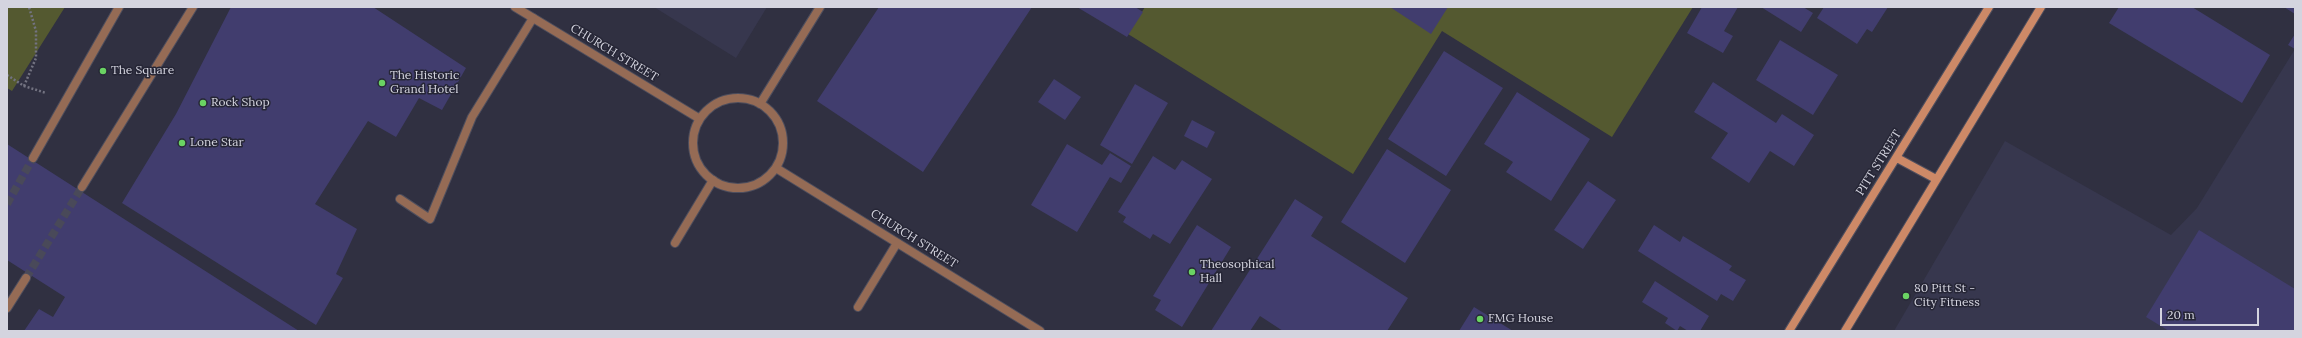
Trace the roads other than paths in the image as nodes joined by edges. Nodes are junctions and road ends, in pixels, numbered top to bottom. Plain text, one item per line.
1 (119, 7) edge
2 (193, 7) edge
3 (515, 7) edge
4 (820, 7) edge
5 (1989, 7) edge
6 (2041, 7) edge
7 (533, 18) junction
8 (760, 104) junction
9 (700, 119) junction
10 (33, 158) tunnel mouth
11 (1897, 158) junction
12 (776, 168) junction
13 (1936, 179) junction
14 (713, 180) junction
15 (82, 187) tunnel mouth
16 (400, 199) dead end
17 (675, 243) dead end
18 (897, 243) junction
19 (26, 278) tunnel mouth
20 (858, 307) dead end
21 (7, 308) edge
22 (1040, 331) edge
23 (1789, 331) edge
24 (1845, 331) edge

1 - 10 street
2 - 15 street
3 - 7 street, CHURCH STREET
4 - 8 street
5 - 11 main road, PITT STREET
6 - 13 main road
7 - 9 street, CHURCH STREET
7 - 16 street
8 - 9 street
8 - 12 street
9 - 14 street
11 - 13 main road
11 - 23 main road, PITT STREET
12 - 14 street
12 - 18 street, CHURCH STREET
13 - 24 main road
14 - 17 street
18 - 20 street
18 - 22 street, CHURCH STREET
19 - 21 street

